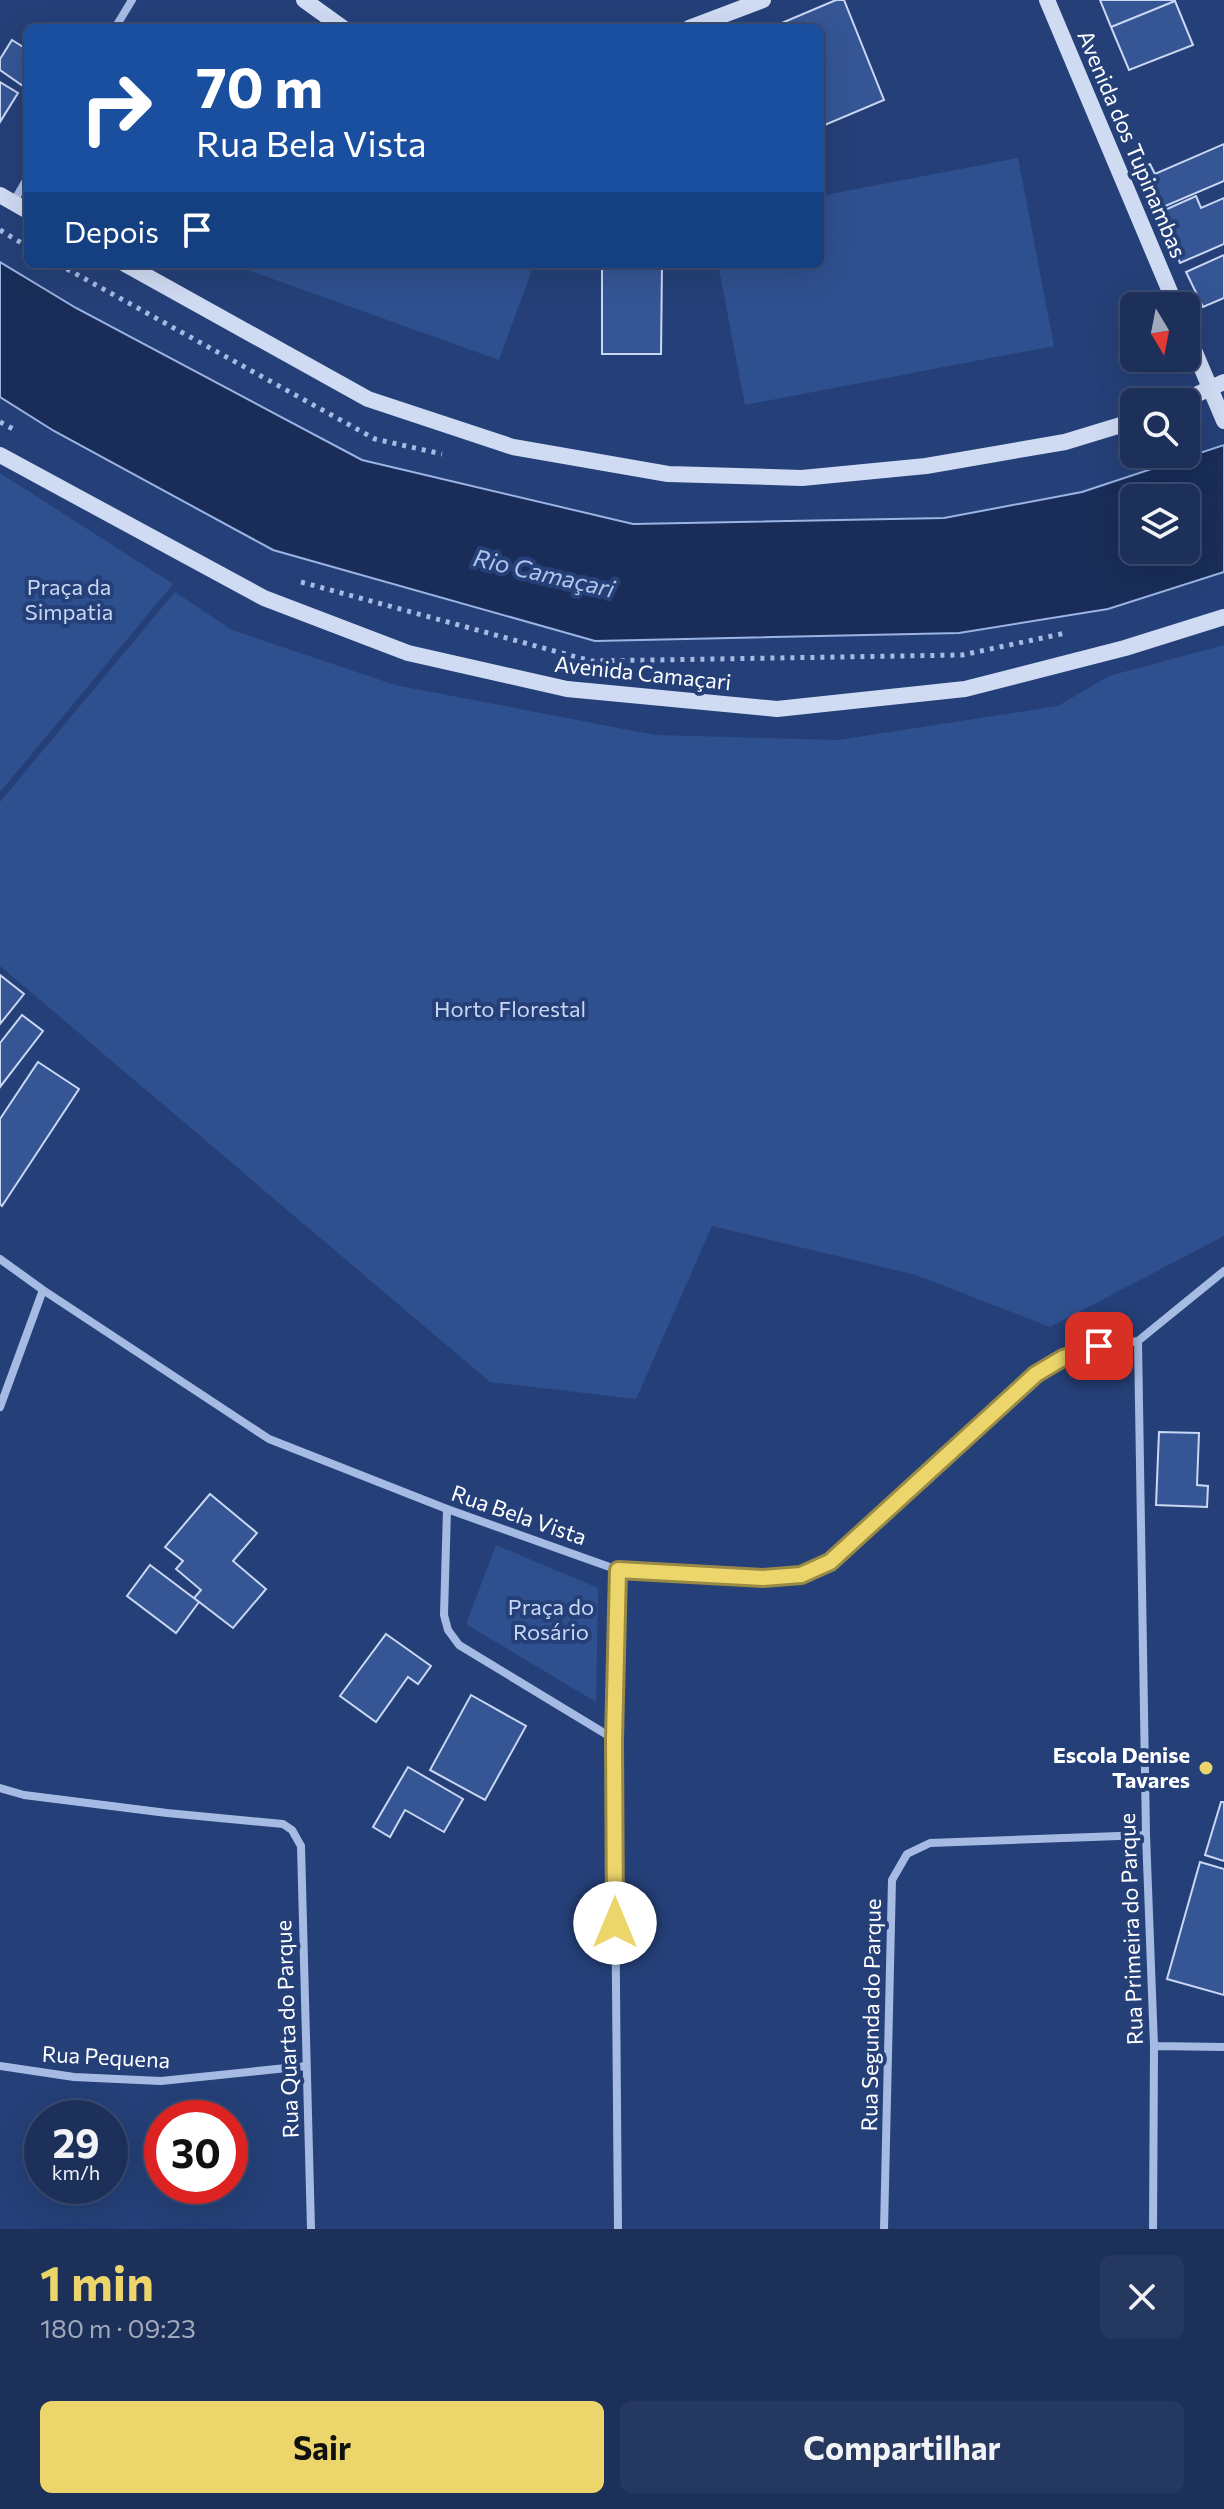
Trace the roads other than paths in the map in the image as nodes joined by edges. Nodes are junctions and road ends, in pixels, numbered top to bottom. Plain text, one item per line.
1 (132, 0) edge
2 (304, 0) edge
3 (763, 0) edge
4 (1047, 0) edge
5 (117, 24) edge
6 (337, 24) edge
7 (700, 24) edge
8 (24, 184) edge
9 (14, 203) edge
10 (132, 268) edge
11 (1170, 292) edge
12 (1200, 358) edge
13 (1216, 389) edge
14 (1224, 421) edge
15 (1120, 425) edge
16 (0, 455) edge
17 (1224, 617) edge
18 (0, 1259) edge
19 (1224, 1271) edge
20 (43, 1290) junction
21 (1138, 1341) junction
22 (0, 1407) edge
23 (447, 1509) junction
24 (618, 1570) junction
25 (614, 1739) junction
26 (0, 1788) edge
27 (1146, 1835) junction
28 (1154, 2046) junction
29 (1224, 2047) edge
30 (0, 2066) edge
31 (306, 2066) junction
32 (311, 2229) edge
33 (618, 2229) edge
34 (884, 2229) edge
35 (1153, 2229) edge

1 - 5 street
2 - 6 street
3 - 7 street
4 - 11 street, Avenida dos Tupinambas
8 - 9 street
10 - 15 street
12 - 13 street
13 - 14 street
16 - 17 street, Avenida Camaçari
18 - 20 street, Rua Bela Vista
19 - 21 street
20 - 22 street
20 - 23 street, Rua Bela Vista
21 - 24 street, Rua Bela Vista
21 - 27 street, Rua Primeira do Parque
23 - 24 street, Rua Bela Vista
23 - 25 street
24 - 25 street
25 - 33 street
26 - 31 street, Rua Quarta do Parque
27 - 28 street, Rua Primeira do Parque
27 - 34 street, Rua Segunda do Parque
28 - 29 street
28 - 35 street, Rua Primeira do Parque
30 - 31 street, Rua Pequena
31 - 32 street, Rua Quarta do Parque

